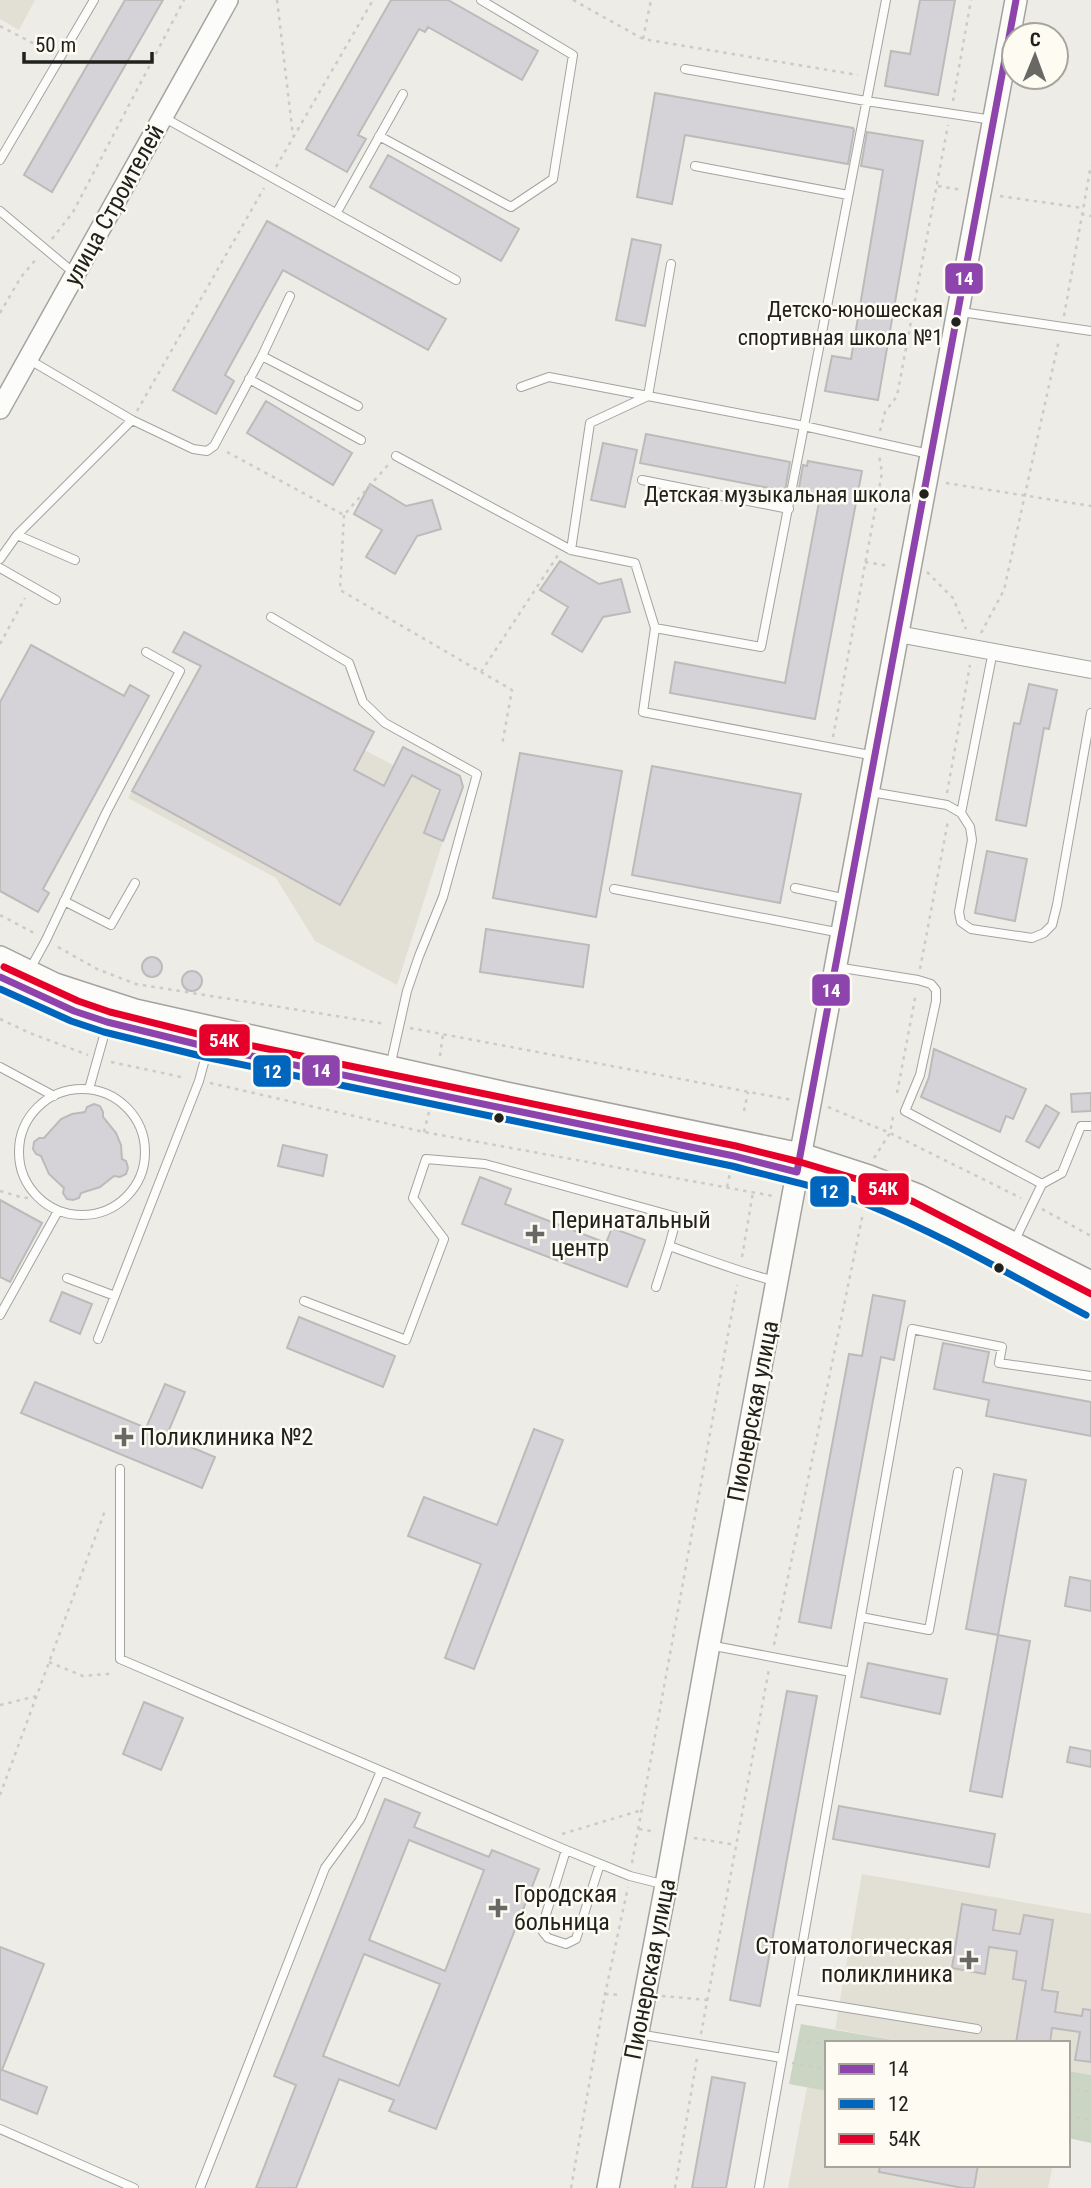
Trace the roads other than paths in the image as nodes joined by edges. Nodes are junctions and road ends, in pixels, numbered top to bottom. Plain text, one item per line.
1 (94, 0) edge
2 (228, 0) edge
3 (481, 0) edge
4 (886, 0) edge
5 (1016, 0) edge
6 (685, 69) dead end
7 (404, 94) dead end
8 (866, 101) junction
9 (163, 117) junction
10 (993, 120) junction
11 (379, 136) junction
12 (0, 160) edge
13 (695, 166) dead end
14 (848, 195) junction
15 (0, 211) edge
16 (337, 212) junction
17 (671, 264) dead end
18 (76, 274) junction
19 (456, 280) dead end
20 (290, 296) dead end
21 (958, 312) junction
22 (1091, 331) edge
23 (262, 356) junction
24 (28, 359) junction
25 (249, 379) junction
26 (522, 387) dead end
27 (648, 396) junction
28 (358, 406) dead end
29 (0, 409) edge
30 (132, 420) junction
31 (804, 426) junction
32 (361, 440) dead end
33 (931, 454) junction
34 (396, 456) road end
35 (642, 480) dead end
36 (789, 509) junction
37 (17, 535) junction
38 (567, 549) junction
39 (0, 559) edge
40 (75, 560) dead end
41 (0, 568) edge
42 (56, 600) dead end
43 (271, 617) dead end
44 (655, 628) junction
45 (898, 634) junction
46 (993, 651) junction
47 (146, 652) dead end
48 (1091, 670) edge
49 (1091, 713) edge
50 (875, 756) junction
51 (868, 791) junction
52 (961, 813) junction
53 (135, 883) dead end
54 (795, 888) dead end
55 (614, 889) dead end
56 (848, 899) junction
57 (64, 901) junction
58 (842, 933) junction
59 (0, 957) edge
60 (836, 967) junction
61 (28, 972) junction
62 (0, 977) edge
63 (107, 1022) junction
64 (211, 1038) junction
65 (0, 1067) edge
66 (388, 1075) junction
67 (89, 1089) junction
68 (54, 1096) junction
69 (1091, 1126) edge
70 (799, 1163) junction
71 (1042, 1184) junction
72 (58, 1211) junction
73 (1013, 1242) junction
74 (669, 1246) junction
75 (67, 1278) dead end
76 (777, 1281) junction
77 (1091, 1282) edge
78 (656, 1287) dead end
79 (115, 1296) junction
80 (304, 1301) dead end
81 (1091, 1306) edge
82 (0, 1315) edge
83 (97, 1339) dead end
84 (1091, 1376) edge
85 (120, 1469) dead end
86 (958, 1472) dead end
87 (861, 1617) junction
88 (709, 1645) junction
89 (851, 1672) junction
90 (381, 1770) junction
91 (566, 1850) junction
92 (600, 1864) junction
93 (666, 1885) junction
94 (793, 1998) junction
95 (977, 2029) dead end
96 (638, 2034) junction
97 (782, 2059) junction
98 (0, 2129) edge
99 (134, 2188) edge
100 (200, 2188) edge
101 (608, 2188) edge
102 (759, 2188) edge

1 - 12 lane
2 - 9 street, улица Строителей
3 - 11 lane
4 - 8 lane
5 - 10 main road, Пионерская улица
6 - 8 lane
7 - 11 lane
8 - 10 lane
8 - 14 lane
9 - 16 lane
9 - 18 street, улица Строителей
10 - 21 main road, Пионерская улица
11 - 16 lane
13 - 14 lane
14 - 31 lane
15 - 18 lane
16 - 19 lane
17 - 27 lane
18 - 24 street, улица Строителей
20 - 23 lane
21 - 22 lane
21 - 33 main road, Пионерская улица
23 - 25 lane
23 - 28 lane
24 - 29 street, улица Строителей
24 - 30 lane
25 - 30 lane
25 - 32 lane
26 - 27 lane
27 - 31 lane
27 - 38 lane
30 - 37 lane
31 - 33 lane
31 - 36 lane
33 - 45 main road, Пионерская улица
34 - 38 lane
35 - 36 lane
36 - 44 lane
37 - 39 lane
37 - 40 lane
38 - 44 lane
41 - 42 lane
43 - 66 lane
44 - 50 lane
45 - 46 street
45 - 50 main road, Пионерская улица
46 - 48 street
46 - 52 lane
47 - 57 lane
49 - 52 lane
50 - 51 main road, Пионерская улица
51 - 52 lane
51 - 56 main road, Пионерская улица
53 - 57 lane
54 - 56 lane
55 - 58 lane
56 - 58 main road, Пионерская улица
57 - 61 lane
58 - 60 main road, Пионерская улица
59 - 61 main road
60 - 70 main road, Пионерская улица
60 - 71 lane
61 - 64 main road
62 - 63 main road
63 - 64 main road
63 - 67 lane
64 - 66 main road
64 - 79 lane
65 - 68 lane
66 - 70 main road
67 - 68 lane
67 - 72 lane
68 - 72 lane
69 - 71 lane
70 - 73 main road
70 - 76 main road, Пионерская улица
70 - 81 main road
71 - 73 lane
72 - 82 lane
73 - 77 main road
74 - 76 lane
74 - 78 lane
74 - 80 lane
75 - 79 lane
76 - 88 main road, Пионерская улица
79 - 83 lane
84 - 87 lane
85 - 90 lane
86 - 87 lane
87 - 89 lane
88 - 89 lane
88 - 93 main road, Пионерская улица
89 - 94 lane
90 - 91 lane
90 - 100 lane
91 - 92 lane
91 - 92 lane
92 - 93 lane
93 - 96 main road, Пионерская улица
94 - 95 lane
94 - 97 lane
96 - 97 lane
96 - 101 main road, Пионерская улица
97 - 102 lane
98 - 99 lane

